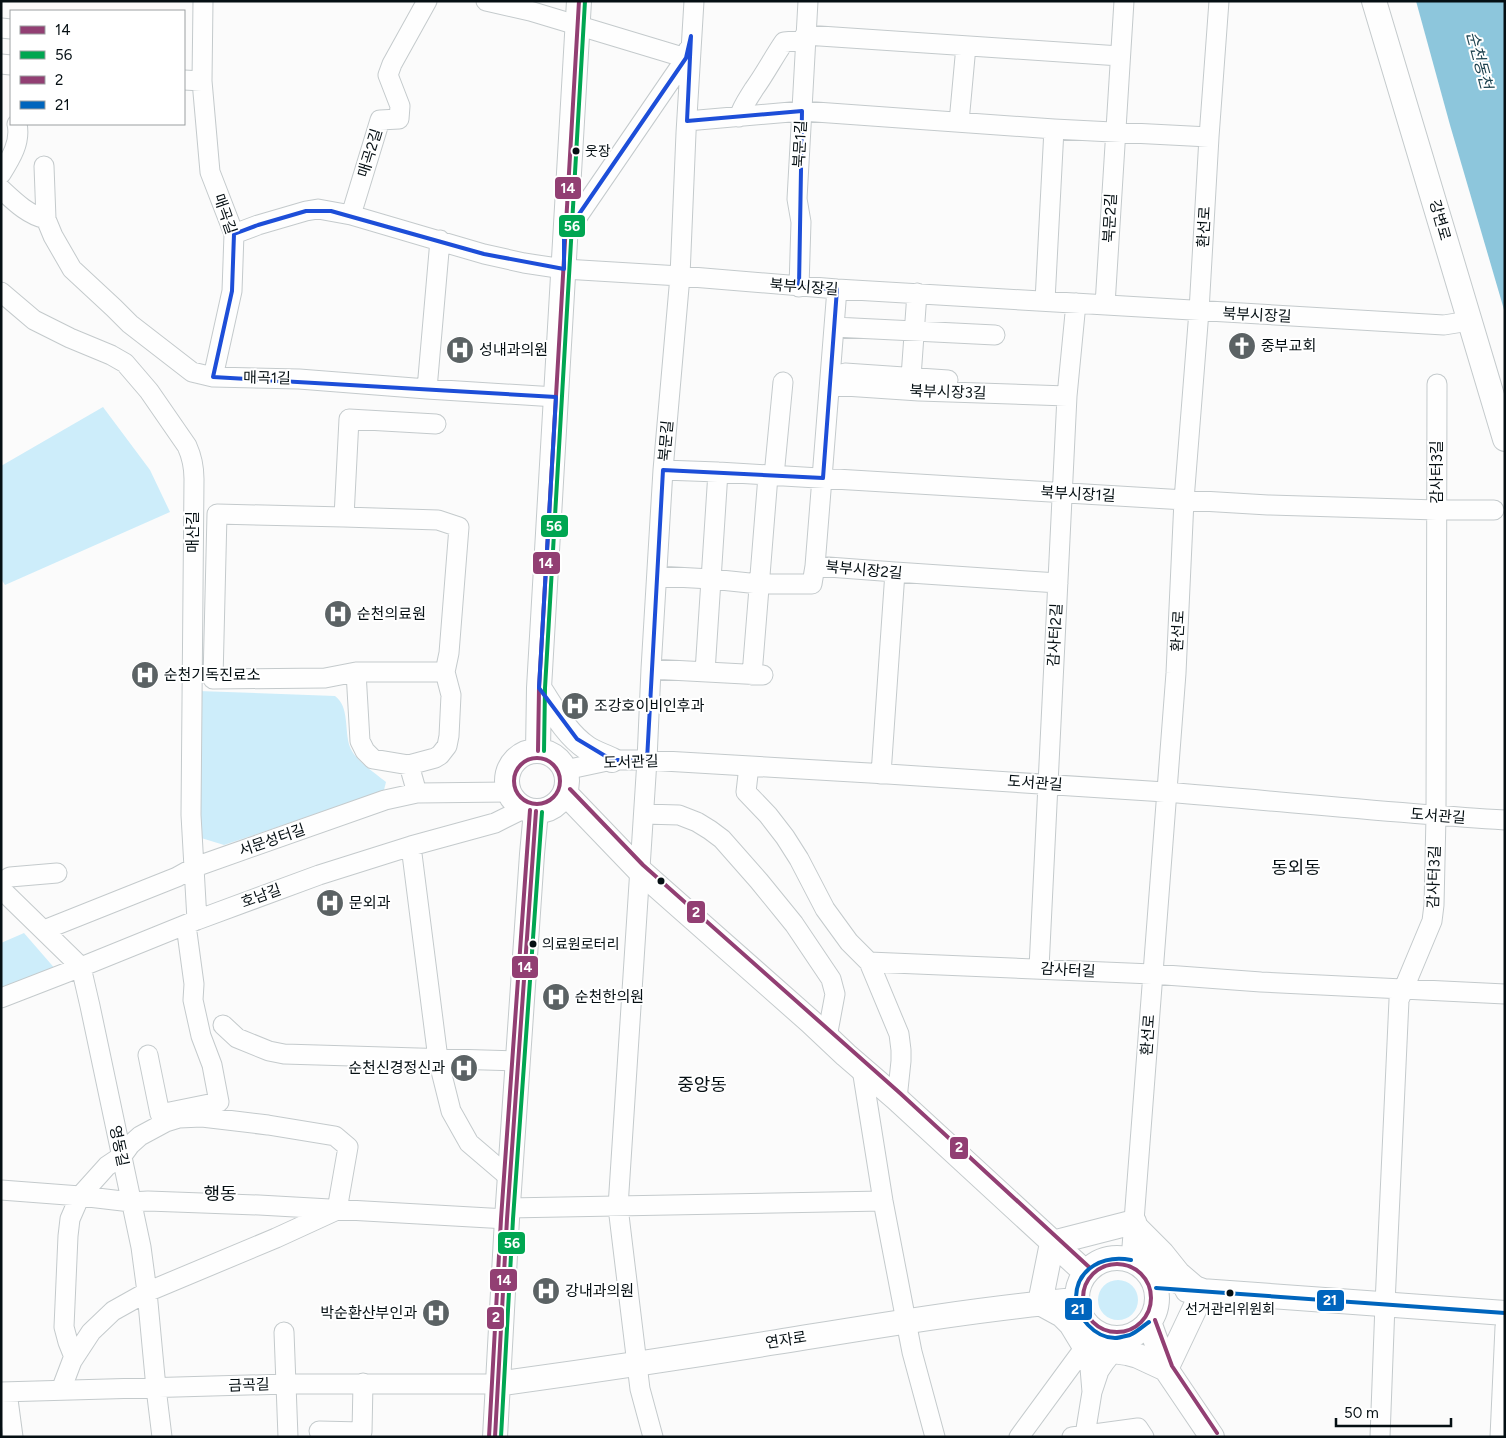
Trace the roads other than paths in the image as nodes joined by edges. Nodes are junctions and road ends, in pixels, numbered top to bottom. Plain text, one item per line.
1 (204, 1) edge
2 (427, 1) edge
3 (486, 1) edge
4 (579, 1) edge
5 (694, 1) edge
6 (808, 1) edge
7 (1124, 1) edge
8 (1219, 1) edge
9 (1374, 1) edge
10 (530, 6) edge
11 (577, 26) junction
12 (691, 36) junction
13 (805, 37) junction
14 (966, 46) junction
15 (1120, 56) junction
16 (686, 58) junction
17 (193, 81) edge
18 (802, 111) junction
19 (739, 117) junction
20 (687, 121) junction
21 (959, 122) junction
22 (17, 125) edge
23 (1054, 129) junction
24 (1115, 131) junction
25 (1209, 137) junction
26 (44, 166) dead end
27 (1, 174) edge
28 (1, 189) edge
29 (351, 215) junction
30 (46, 219) junction
31 (234, 234) junction
32 (564, 236) junction
33 (440, 240) junction
34 (564, 269) junction
35 (680, 276) junction
36 (798, 287) junction
37 (837, 289) junction
38 (2, 292) edge
39 (917, 293) junction
40 (1045, 301) junction
41 (1076, 303) junction
42 (1104, 305) junction
43 (1199, 311) junction
44 (1469, 321) junction
45 (834, 327) junction
46 (914, 331) junction
47 (995, 335) dead end
48 (845, 373) dead end
49 (213, 376) junction
50 (911, 377) junction
51 (783, 382) dead end
52 (992, 382) dead end
53 (1437, 384) dead end
54 (830, 386) junction
55 (427, 389) junction
56 (1067, 396) junction
57 (556, 397) junction
58 (436, 424) dead end
59 (1505, 438) edge
60 (663, 470) junction
61 (718, 472) junction
62 (771, 476) junction
63 (822, 478) junction
64 (1063, 493) junction
65 (1184, 500) junction
66 (1437, 510) junction
67 (1494, 510) dead end
68 (344, 517) junction
69 (815, 566) junction
70 (895, 572) junction
71 (657, 576) junction
72 (711, 579) junction
73 (1058, 583) junction
74 (759, 584) junction
75 (651, 669) junction
76 (356, 672) junction
77 (445, 672) junction
78 (704, 672) junction
79 (539, 688) junction
80 (538, 751) junction
81 (612, 760) junction
82 (647, 760) junction
83 (409, 764) junction
84 (749, 766) junction
85 (881, 774) junction
86 (565, 781) junction
87 (1047, 784) junction
88 (1167, 792) junction
89 (417, 793) junction
90 (524, 804) junction
91 (644, 814) junction
92 (1436, 816) junction
93 (1505, 820) edge
94 (411, 846) junction
95 (194, 867) junction
96 (639, 870) junction
97 (57, 873) dead end
98 (1, 882) edge
99 (1, 889) edge
100 (191, 922) junction
101 (44, 930) junction
102 (869, 962) junction
103 (80, 967) junction
104 (1039, 968) junction
105 (1152, 974) junction
106 (1402, 990) junction
107 (1505, 994) edge
108 (1, 998) edge
109 (223, 1025) dead end
110 (827, 1037) junction
111 (148, 1056) dead end
112 (438, 1058) junction
113 (518, 1061) junction
114 (862, 1069) junction
115 (896, 1099) junction
116 (122, 1156) junction
117 (510, 1178) junction
118 (1, 1190) edge
119 (80, 1196) junction
120 (883, 1201) junction
121 (131, 1202) junction
122 (618, 1207) junction
123 (337, 1210) junction
124 (507, 1214) junction
125 (1134, 1222) junction
126 (1052, 1243) junction
127 (1131, 1260) junction
128 (1085, 1272) junction
129 (1156, 1288) junction
130 (1203, 1291) junction
131 (147, 1292) junction
132 (1076, 1300) junction
133 (1040, 1303) junction
134 (1385, 1304) junction
135 (1505, 1313) edge
136 (906, 1321) junction
137 (1149, 1322) junction
138 (1505, 1327) edge
139 (284, 1332) dead end
140 (1106, 1342) junction
141 (74, 1357) junction
142 (636, 1364) junction
143 (1166, 1369) junction
144 (363, 1383) junction
145 (287, 1384) junction
146 (497, 1384) junction
147 (156, 1388) junction
148 (61, 1390) junction
149 (4, 1392) edge
150 (1092, 1392) junction
151 (319, 1431) dead end
152 (1, 1433) edge
153 (362, 1434) edge
154 (1078, 1436) edge
155 (6, 1437) edge
156 (13, 1437) edge
157 (162, 1437) edge
158 (288, 1437) edge
159 (495, 1437) edge
160 (653, 1437) edge
161 (935, 1437) edge
162 (1019, 1437) edge
163 (1144, 1437) edge
164 (1212, 1437) edge
165 (1380, 1437) edge
166 (1500, 1437) edge

1 - 17 street, 매곡길
2 - 29 street, 매곡2길
3 - 10 street
4 - 11 main road
5 - 12 street, 북문길
6 - 13 street, 북문1길
7 - 15 street, 북문2길
8 - 25 street, 환선로
9 - 44 main road, 강변로
10 - 11 street
11 - 16 street
11 - 32 main road
12 - 16 street, 북문길
12 - 20 street, 북문길
13 - 14 street
13 - 18 street, 북문1길
13 - 19 street
14 - 15 street
14 - 21 street
15 - 24 street, 북문2길
16 - 32 street, 북문길
17 - 31 street, 매곡길
18 - 19 street
18 - 21 street
18 - 36 street, 북문1길
19 - 20 street
20 - 35 street, 북문길
21 - 23 street
22 - 27 street
23 - 24 street
23 - 40 street
24 - 25 street
24 - 42 street, 북문2길
25 - 43 street, 환선로
26 - 30 street, 매곡1길
28 - 30 street
29 - 31 street
29 - 33 street
30 - 49 street, 매곡1길
31 - 49 street, 매곡길
32 - 34 main road
33 - 34 street
33 - 55 street
34 - 35 street, 북부시장길
34 - 57 main road
35 - 36 street, 북부시장길
35 - 60 street, 북문길
36 - 37 street, 북부시장길
37 - 39 street, 북부시장길
37 - 45 street
38 - 95 street, 매산길
39 - 40 street, 북부시장길
39 - 46 street
40 - 41 street, 북부시장길
41 - 42 street, 북부시장길
41 - 56 street, 감사터2길
42 - 43 street, 북부시장길
43 - 44 street, 북부시장길
43 - 65 street, 환선로
44 - 59 main road, 강변로
45 - 46 street
45 - 54 street
46 - 47 street
46 - 50 street
48 - 50 street
49 - 55 street, 매곡1길
50 - 52 street
51 - 62 street
53 - 66 street, 감사터3길
54 - 56 street, 북부시장3길
54 - 63 street
55 - 57 street, 매곡1길
56 - 64 street, 감사터2길
57 - 79 main road
58 - 68 street
60 - 61 street, 북부시장1길
60 - 71 street, 북문길
61 - 62 street, 북부시장1길
61 - 72 street
62 - 63 street, 북부시장1길
62 - 74 street
63 - 64 street, 북부시장1길
63 - 69 street
64 - 65 street, 북부시장1길
64 - 73 street, 감사터2길
65 - 66 street, 북부시장1길
65 - 88 street, 환선로
66 - 67 street, 북부시장1길
66 - 92 street, 감사터3길
68 - 76 street
68 - 77 street
69 - 70 street, 북부시장2길
69 - 74 street, 북부시장2길
70 - 73 street, 북부시장2길
70 - 85 street
71 - 72 street, 북부시장2길
71 - 75 street, 북문길
72 - 74 street, 북부시장2길
72 - 78 street
73 - 87 street, 감사터2길
74 - 78 street
75 - 78 street
75 - 82 street, 북문길
76 - 77 street
76 - 83 street
77 - 83 street
79 - 80 main road
79 - 81 main road
80 - 86 main road
80 - 90 main road
81 - 82 street, 도서관길
81 - 86 street, 도서관길
82 - 84 street, 도서관길
82 - 91 street, 북문길
83 - 89 street
84 - 85 street, 도서관길
84 - 102 street
85 - 87 street, 도서관길
86 - 90 main road
86 - 96 main road
87 - 88 street, 도서관길
87 - 104 street, 감사터2길
88 - 92 street, 도서관길
88 - 105 street, 환선로
89 - 90 street, 서문성터길
89 - 95 street, 서문성터길
90 - 94 street, 호남길
90 - 113 main road
91 - 96 street, 북문길
91 - 110 street
92 - 93 street, 도서관길
92 - 106 street, 감사터3길
94 - 100 street, 호남길
94 - 112 street
95 - 100 street, 매산길
95 - 101 street, 서문성터길
96 - 110 main road
96 - 122 street, 북문길
97 - 98 street
99 - 101 street, 영동길
100 - 103 street, 호남길
100 - 111 street, 매산길
101 - 103 street, 영동길
102 - 104 street, 감사터길
102 - 115 street
103 - 108 street, 호남길
103 - 116 street, 영동길
104 - 105 street, 감사터길
105 - 106 street, 감사터길
105 - 125 street, 환선로
106 - 107 street, 감사터길
106 - 134 street, 감사터3길
109 - 112 street
110 - 114 main road
112 - 113 street
112 - 117 street
113 - 117 main road
114 - 115 main road
114 - 120 street
115 - 126 main road
116 - 119 street
116 - 121 street, 영동길
116 - 123 street
117 - 124 main road
118 - 119 street
119 - 121 street
119 - 141 street
120 - 122 street
120 - 136 street
121 - 123 street
121 - 131 street, 영동길
122 - 124 street
122 - 142 street, 북문길
123 - 124 street
123 - 131 street
124 - 146 main road
125 - 126 main road
125 - 127 street, 환선로
125 - 130 main road
126 - 128 main road
126 - 133 main road
127 - 128 main road
127 - 129 main road
128 - 132 main road
129 - 130 main road
129 - 137 main road
130 - 134 main road
130 - 143 main road
131 - 141 street
131 - 147 street, 영동길
132 - 133 main road, 연자로
132 - 140 main road
133 - 136 main road, 연자로
133 - 140 main road
134 - 135 main road
134 - 165 street, 감사터3길
136 - 142 main road, 연자로
136 - 161 street
137 - 140 main road
137 - 143 main road
138 - 166 street
139 - 145 street
140 - 143 main road
140 - 150 street
140 - 150 street
140 - 162 street
141 - 148 street
142 - 146 main road, 연자로
142 - 160 street, 북문길
143 - 164 main road
144 - 145 street, 금곡길
144 - 146 street, 금곡길
144 - 153 street
145 - 147 street, 금곡길
145 - 158 street
146 - 159 main road
147 - 148 street, 금곡길
147 - 157 street, 영동길
148 - 149 street, 금곡길
149 - 156 street
150 - 154 street
151 - 153 street
152 - 155 street
154 - 163 street

